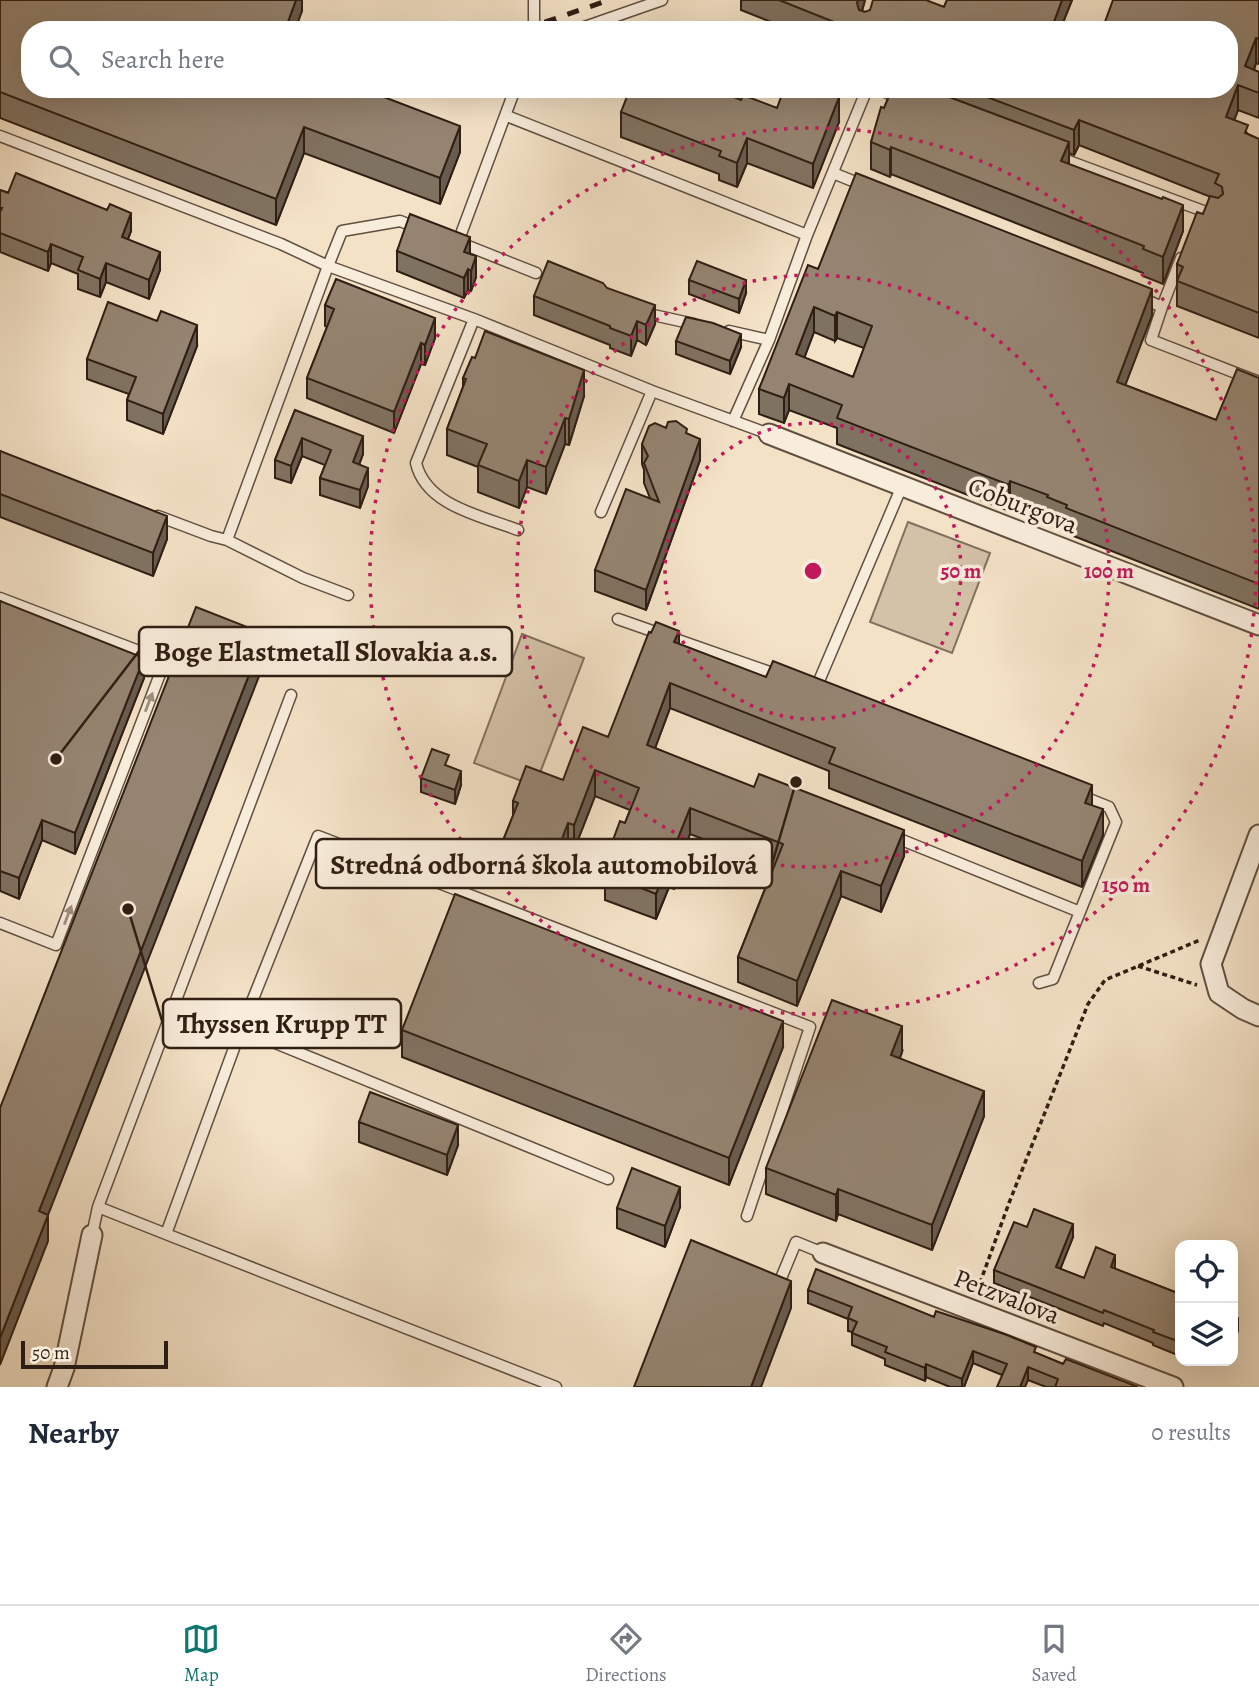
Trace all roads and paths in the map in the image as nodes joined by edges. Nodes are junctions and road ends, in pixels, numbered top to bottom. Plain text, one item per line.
1 (534, 0) edge
2 (662, 0) edge
3 (534, 21) edge
4 (602, 21) edge
5 (512, 98) edge
6 (863, 98) edge
7 (900, 98) edge
8 (916, 104) edge
9 (506, 116) junction
10 (0, 136) edge
11 (1045, 152) edge
12 (833, 173) junction
13 (871, 188) edge
14 (1199, 210) junction
15 (1216, 216) edge
16 (1194, 222) edge
17 (423, 230) edge
18 (807, 234) junction
19 (446, 238) edge
20 (458, 242) junction
21 (1185, 246) edge
22 (328, 266) junction
23 (536, 273) dead end
24 (1137, 296) edge
25 (1162, 307) junction
26 (634, 310) edge
27 (474, 319) junction
28 (701, 326) edge
29 (715, 328) edge
30 (769, 340) junction
31 (1259, 382) edge
32 (652, 391) junction
33 (733, 421) junction
34 (769, 434) joint
35 (902, 486) junction
36 (149, 512) edge
37 (601, 512) dead end
38 (518, 530) dead end
39 (227, 540) junction
40 (348, 595) dead end
41 (0, 598) edge
42 (618, 620) dead end
43 (1259, 625) edge
44 (790, 679) edge
45 (803, 684) edge
46 (816, 688) junction
47 (829, 694) edge
48 (291, 695) dead end
49 (1071, 792) edge
50 (881, 831) edge
51 (1259, 835) edge
52 (1080, 912) junction
53 (0, 923) edge
54 (1222, 932) junction
55 (1137, 965) junction
56 (1039, 983) dead end
57 (1219, 993) junction
58 (1259, 1016) edge
59 (241, 1029) junction
60 (608, 1179) dead end
61 (98, 1207) junction
62 (747, 1216) dead end
63 (166, 1234) junction
64 (92, 1235) joint
65 (823, 1253) joint
66 (775, 1292) edge
67 (970, 1311) junction
68 (57, 1387) edge
69 (556, 1387) edge
70 (1173, 1387) edge

1 - 3 lane
2 - 4 lane
5 - 9 lane
6 - 12 lane
7 - 8 lane
9 - 18 lane
9 - 20 lane
10 - 22 lane
11 - 14 lane
12 - 13 lane
12 - 18 lane
14 - 15 lane
14 - 16 lane
17 - 22 lane
18 - 30 lane
19 - 20 lane
20 - 23 lane
21 - 25 lane
22 - 27 lane
22 - 39 lane
24 - 25 lane
25 - 31 lane
26 - 28 lane
27 - 32 lane
27 - 38 lane
29 - 30 lane
30 - 33 lane
32 - 33 lane
32 - 37 lane
33 - 34 lane
34 - 35 street, Coburgova
35 - 43 street, Coburgova
35 - 46 lane
36 - 39 lane
39 - 40 lane
53 -> 41 lane
42 - 44 lane
45 - 46 lane
46 - 47 lane
48 - 61 lane
49 - 52 lane
50 - 52 lane
51 - 54 street
52 - 56 lane
54 - 55 path
54 - 57 street
55 - 57 path
55 - 67 path
57 - 58 street
59 - 60 lane
59 - 62 lane
59 - 63 lane
61 - 63 lane
61 - 64 lane
63 - 69 lane
64 - 68 street
65 - 66 lane
65 - 67 street, Petzvalova
67 - 70 street, Petzvalova

